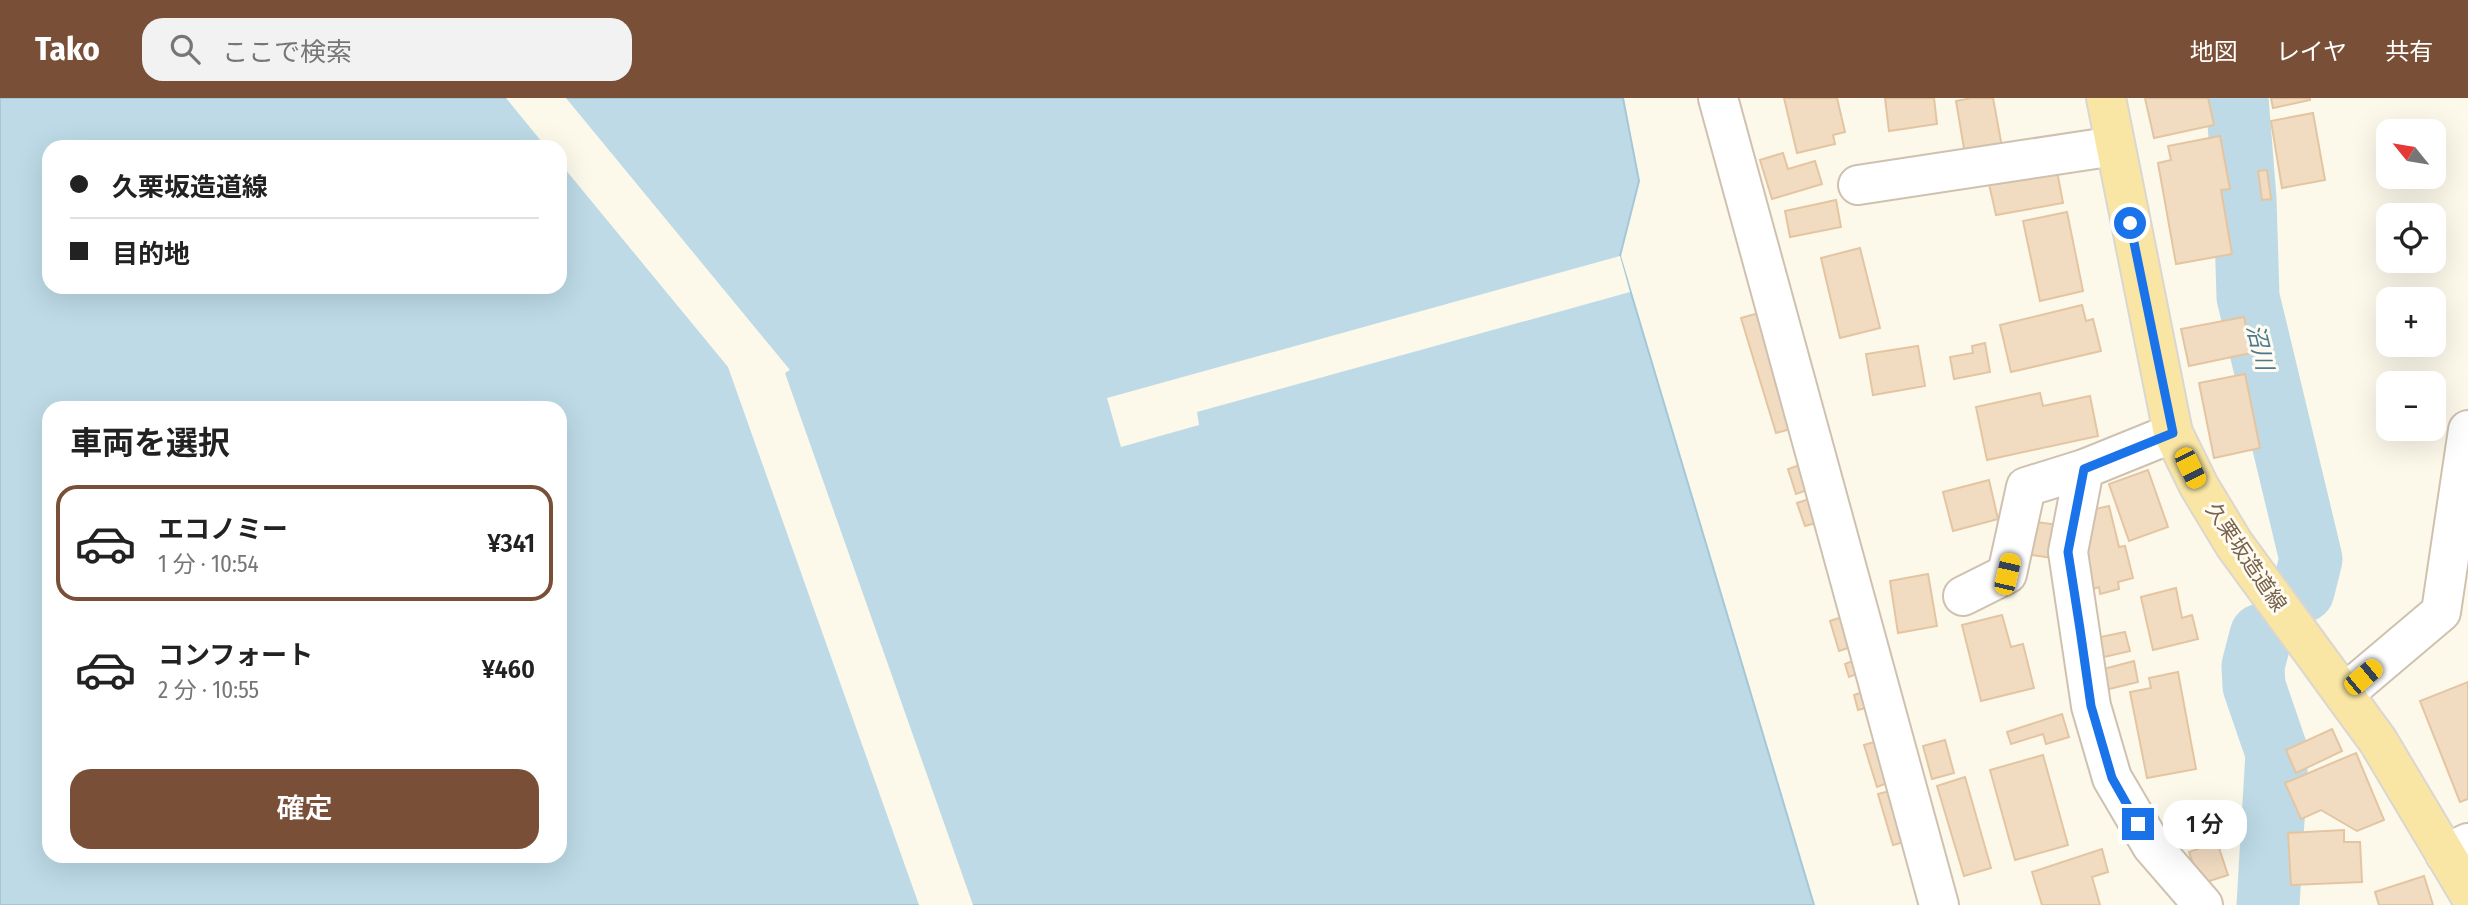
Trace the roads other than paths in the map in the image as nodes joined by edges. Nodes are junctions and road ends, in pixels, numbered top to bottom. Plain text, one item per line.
1 (1718, 98) edge
2 (2106, 98) edge
3 (2115, 146) junction
4 (1858, 185) dead end
5 (2173, 433) junction
6 (2467, 449) edge
7 (2084, 469) junction
8 (1963, 596) dead end
9 (2344, 694) junction
10 (2457, 848) edge
11 (2468, 892) edge
12 (1938, 905) edge
13 (2203, 905) edge

1 - 12 street
2 - 3 main road, 久栗坂造道線
3 - 4 street
3 - 5 main road, 久栗坂造道線
5 - 7 street
5 - 9 main road, 久栗坂造道線
6 - 9 street
7 - 8 street
7 - 13 street
9 - 10 main road, 久栗坂造道線
10 - 11 main road, 久栗坂造道線

